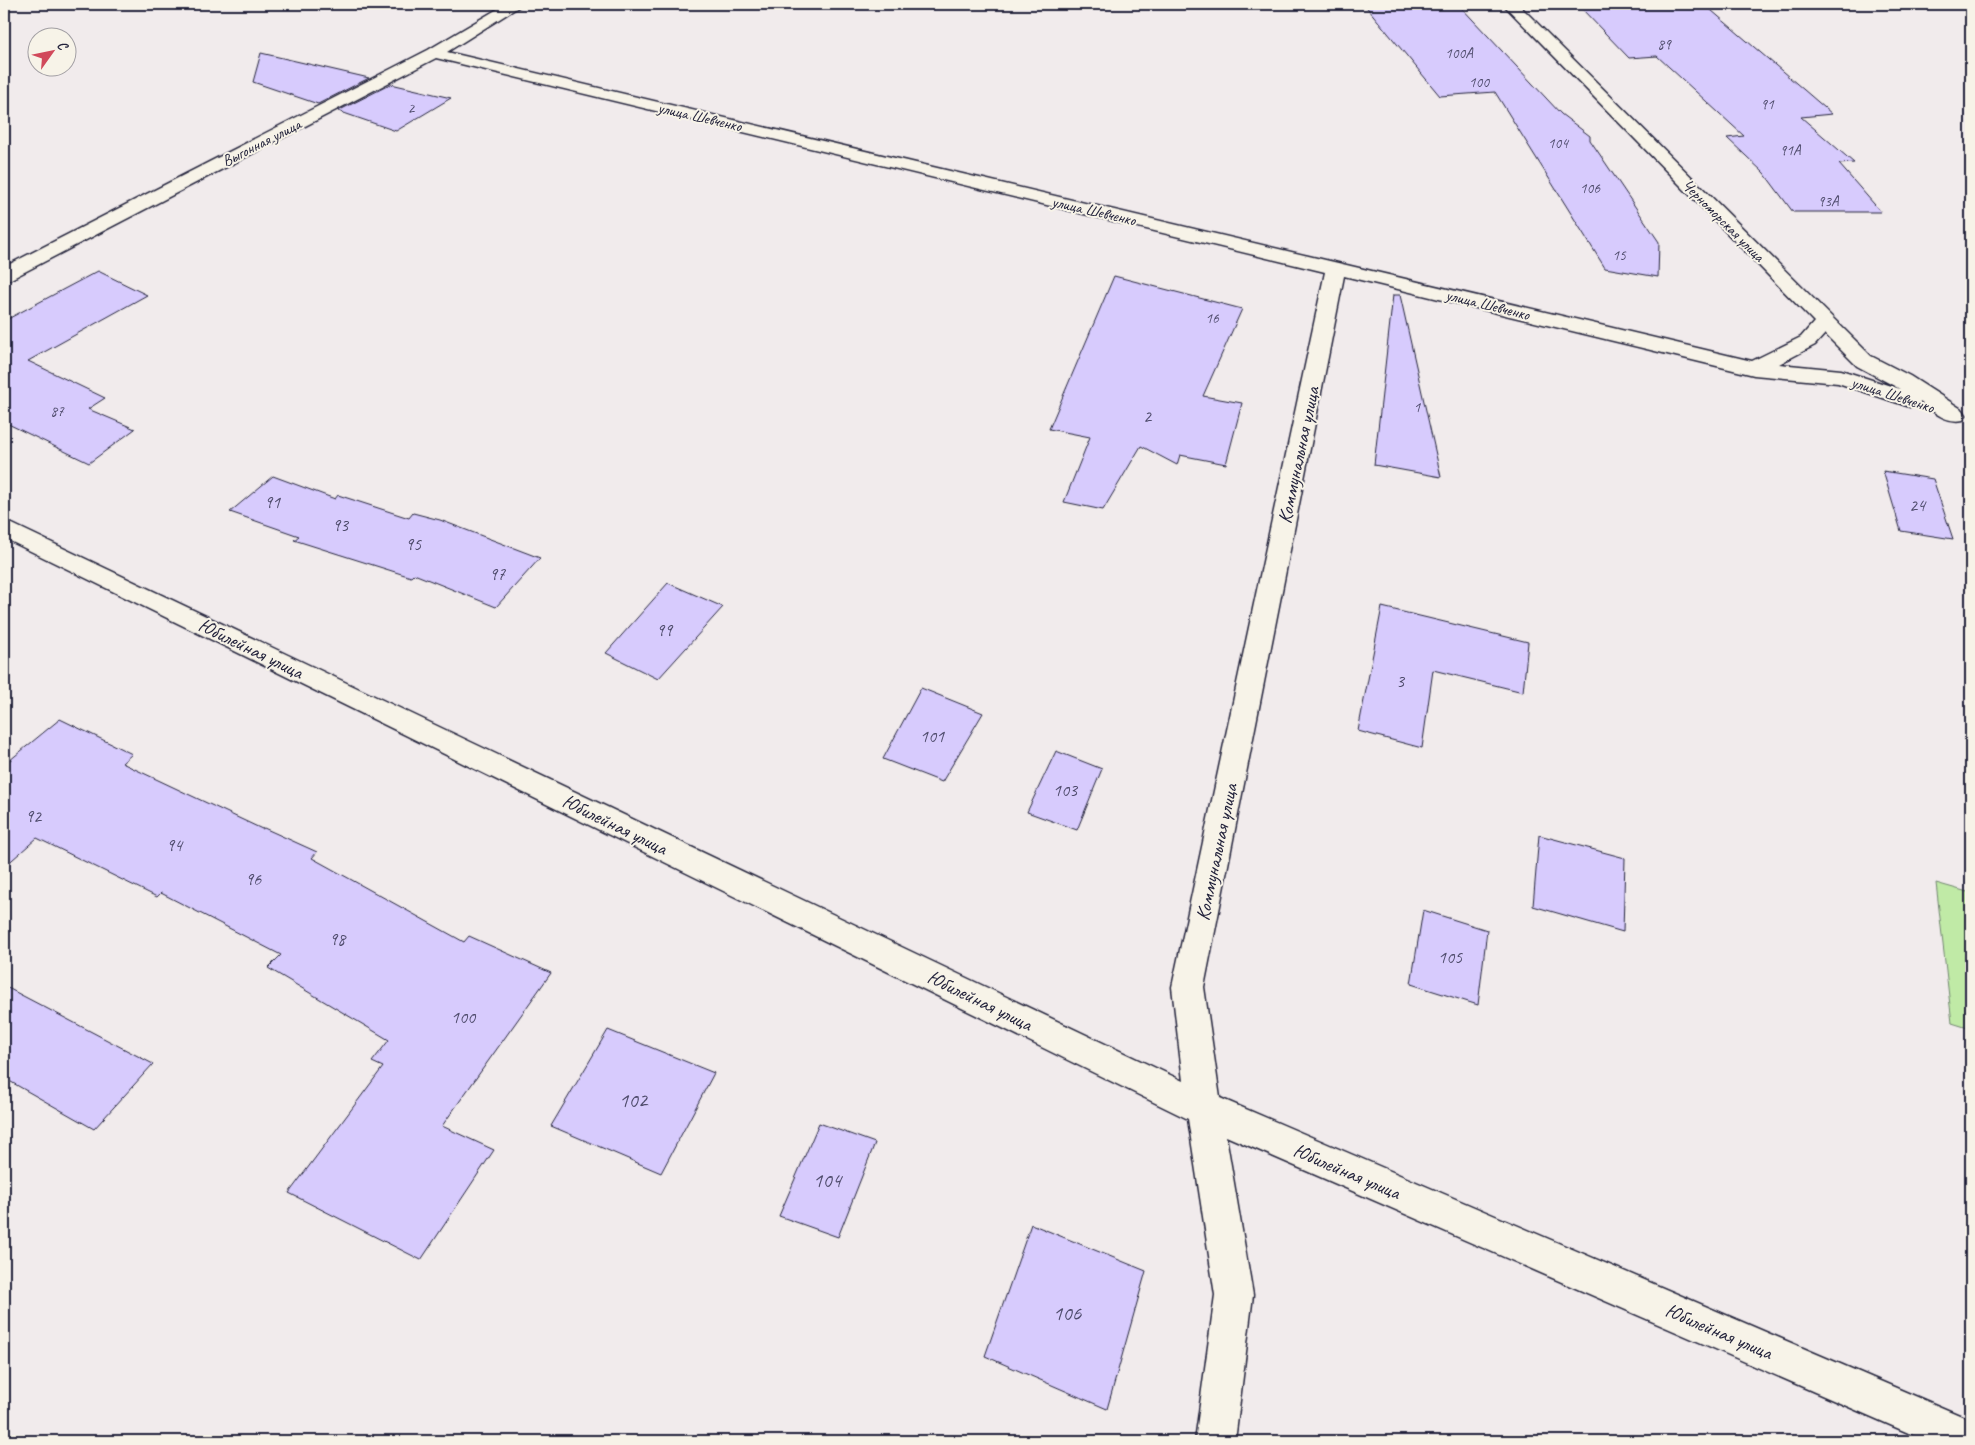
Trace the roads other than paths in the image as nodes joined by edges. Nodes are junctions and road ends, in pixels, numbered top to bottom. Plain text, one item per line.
1 (516, 4) edge
2 (1510, 4) edge
3 (434, 53) junction
4 (1336, 267) junction
5 (4, 275) edge
6 (1825, 322) junction
7 (1754, 368) junction
8 (1963, 416) edge
9 (4, 528) edge
10 (1204, 1109) junction
11 (1971, 1440) edge
12 (1215, 1441) edge

1 - 3 street, Выгонная улица
2 - 6 street, Черноморская улица
3 - 4 street, улица Шевченко
3 - 5 street, Выгонная улица
4 - 7 street, улица Шевченко
4 - 10 street, Коммунальная улица
6 - 7 street
6 - 8 street, Черноморская улица
7 - 8 street, улица Шевченко
9 - 10 street, Юбилейная улица
10 - 11 street, Юбилейная улица
10 - 12 street, Коммунальная улица

